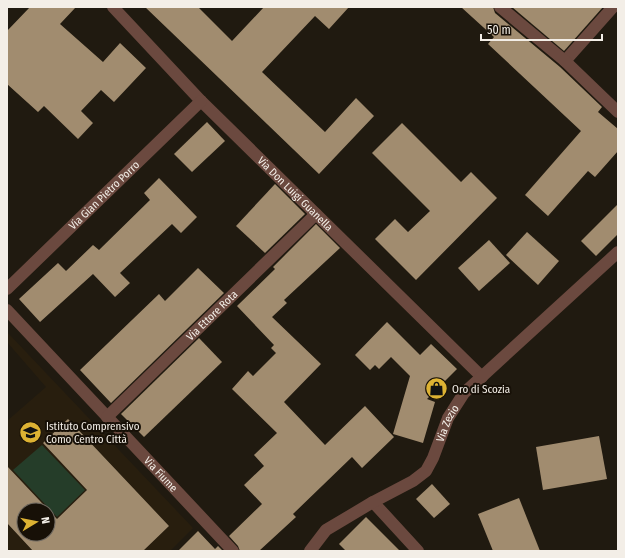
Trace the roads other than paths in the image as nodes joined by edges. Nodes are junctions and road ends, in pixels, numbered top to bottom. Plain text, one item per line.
1 (113, 7) edge
2 (500, 7) edge
3 (613, 7) edge
4 (565, 61) junction
5 (201, 101) junction
6 (618, 112) edge
7 (316, 214) junction
8 (618, 252) edge
9 (7, 289) edge
10 (7, 310) edge
11 (482, 377) junction
12 (107, 417) junction
13 (373, 502) junction
14 (233, 551) edge
15 (310, 551) edge
16 (418, 551) edge

1 - 5 street, Via Don Luigi Guanella
2 - 4 street
3 - 4 street
4 - 6 street
5 - 7 street, Via Don Luigi Guanella
5 - 9 street, Via Gian Pietro Porro
7 - 11 street, Via Don Luigi Guanella
7 - 12 street, Via Ettore Rota
8 - 11 street, Via Zezio
10 - 12 street, Via Fiume
11 - 13 street, Via Zezio
12 - 14 street, Via Fiume
13 - 15 street, Via Zezio
13 - 16 street

